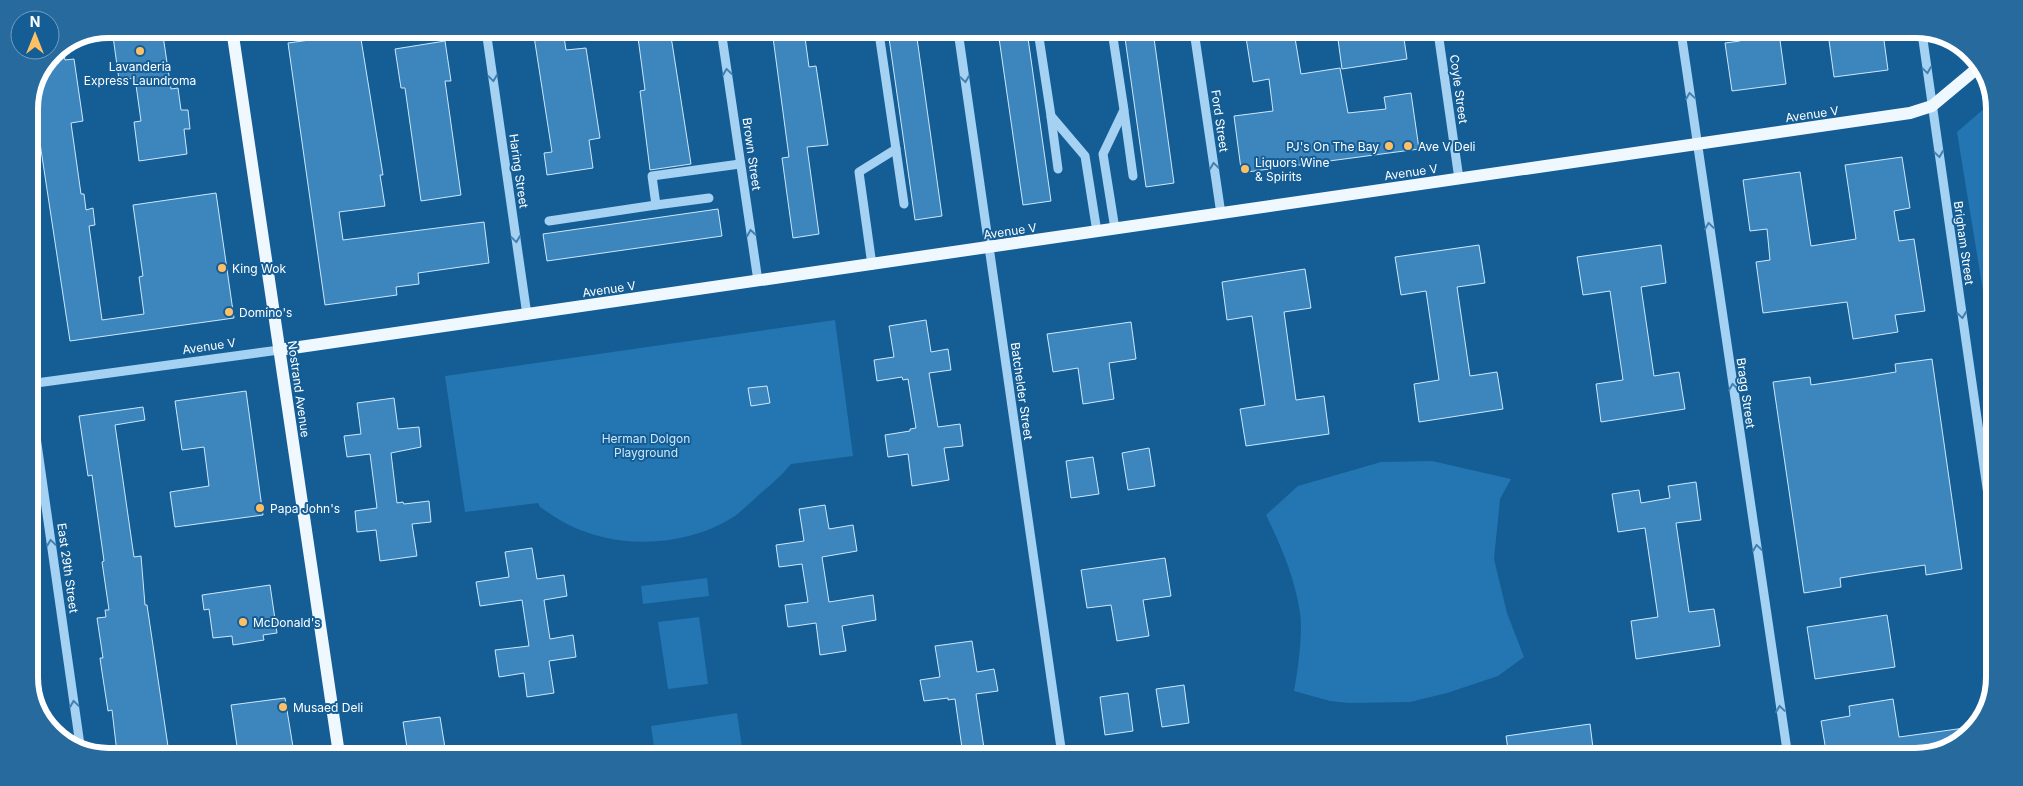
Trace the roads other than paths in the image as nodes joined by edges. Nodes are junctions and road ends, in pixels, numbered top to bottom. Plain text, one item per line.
1 (233, 38) edge
2 (487, 38) edge
3 (722, 38) edge
4 (880, 38) edge
5 (959, 38) edge
6 (1039, 38) edge
7 (1113, 38) edge
8 (1195, 38) edge
9 (1439, 38) edge
10 (1682, 38) edge
11 (1923, 39) edge
12 (1974, 71) edge
13 (1932, 106) junction
14 (1124, 110) junction
15 (1051, 116) junction
16 (1697, 144) junction
17 (896, 148) junction
18 (740, 164) junction
19 (1058, 170) dead end
20 (1132, 176) dead end
21 (1459, 179) junction
22 (709, 198) dead end
23 (904, 204) dead end
24 (656, 205) junction
25 (1221, 214) junction
26 (548, 221) dead end
27 (1114, 230) junction
28 (1097, 232) junction
29 (989, 248) junction
30 (872, 265) junction
31 (758, 281) junction
32 (527, 315) junction
33 (279, 350) junction
34 (38, 383) edge
35 (38, 451) edge
36 (1985, 474) edge
37 (80, 742) edge
38 (338, 748) edge
39 (1061, 748) edge
40 (1787, 748) edge

1 - 33 main road, Nostrand Avenue
2 -> 32 street, Haring Street
18 -> 3 street, Brown Street
4 - 17 street
5 -> 29 street, Batchelder Street
6 - 15 street
7 - 14 street
25 -> 8 street, Ford Street
9 - 21 street, Coyle Street
16 -> 10 street, Bragg Street
11 -> 13 street, Brigham Street
12 - 13 main road, Avenue V
13 - 16 main road, Avenue V
13 -> 36 street, Brigham Street
14 - 20 street
14 - 27 street
15 - 19 street
15 - 28 street
16 - 21 main road, Avenue V
40 -> 16 street, Bragg Street
17 - 23 street
17 - 30 street
18 - 24 street
31 -> 18 street, Brown Street
21 - 25 main road, Avenue V
22 - 24 street
24 - 26 street
25 - 27 main road, Avenue V
27 - 28 main road, Avenue V
28 - 29 main road, Avenue V
29 - 30 main road, Avenue V
29 - 39 street, Batchelder Street
30 - 31 main road, Avenue V
31 - 32 main road, Avenue V
32 - 33 main road, Avenue V
33 - 34 street, Avenue V
33 - 38 main road, Nostrand Avenue
37 -> 35 street, East 29th Street

